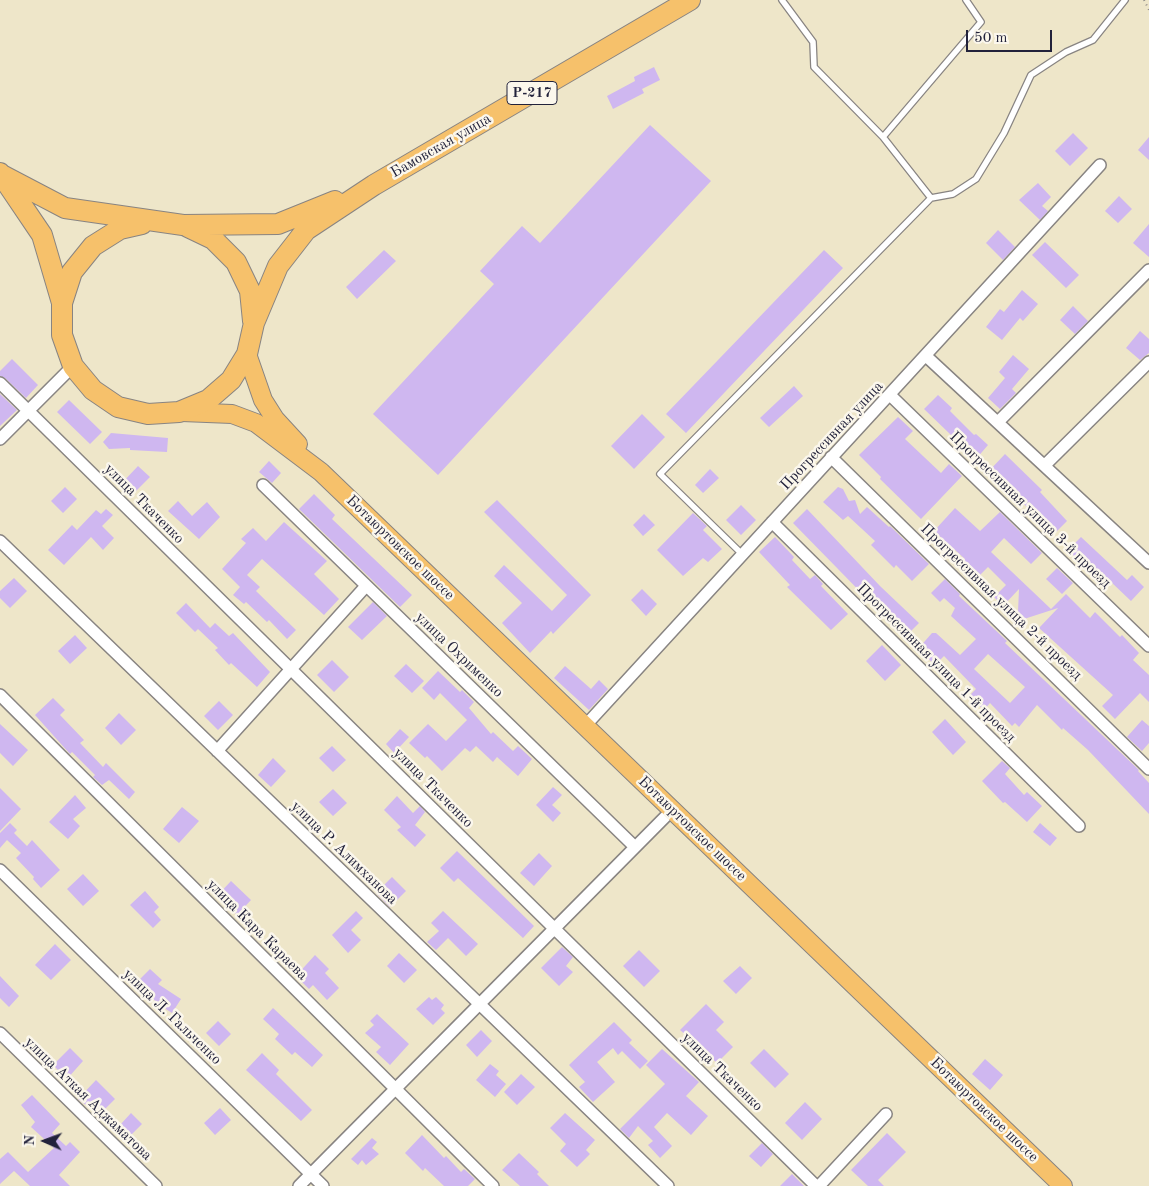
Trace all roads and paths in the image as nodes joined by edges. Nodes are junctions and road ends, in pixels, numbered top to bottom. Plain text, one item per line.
1 (690, 0) edge
2 (782, 0) edge
3 (966, 0) edge
4 (1124, 0) edge
5 (1144, 0) edge
6 (1149, 10) edge
7 (883, 136) junction
8 (1100, 165) dead end
9 (0, 174) edge
10 (374, 185) junction
11 (931, 198) junction
12 (151, 221) junction
13 (184, 225) junction
14 (1149, 270) edge
15 (62, 303) junction
16 (254, 323) junction
17 (247, 354) junction
18 (926, 356) junction
19 (1149, 362) edge
20 (73, 366) junction
21 (0, 383) edge
22 (890, 395) junction
23 (28, 411) junction
24 (179, 412) junction
25 (998, 421) junction
26 (0, 439) edge
27 (831, 456) junction
28 (1045, 465) junction
29 (321, 472) junction
30 (263, 486) dead end
31 (772, 522) junction
32 (0, 541) edge
33 (742, 554) junction
34 (1149, 563) edge
35 (366, 586) junction
36 (1149, 646) edge
37 (291, 670) junction
38 (0, 695) edge
39 (585, 726) junction
40 (217, 751) junction
41 (1149, 769) edge
42 (672, 810) junction
43 (1079, 826) dead end
44 (635, 847) junction
45 (0, 870) edge
46 (554, 928) junction
47 (480, 1005) junction
48 (0, 1033) edge
49 (394, 1088) junction
50 (886, 1114) dead end
51 (310, 1174) junction
52 (156, 1186) edge
53 (299, 1186) edge
54 (323, 1186) edge
55 (493, 1186) edge
56 (668, 1186) edge
57 (818, 1186) edge
58 (1063, 1186) edge

1 - 10 highway, Бамовская улица / Р-217
2 - 7 lane
3 - 7 lane
4 - 11 lane
5 - 6 path
7 - 11 lane
8 - 18 street, Прогрессивная улица
9 - 12 highway
9 - 15 highway
10 - 13 highway
10 - 16 highway
11 - 33 lane
12 - 13 highway
12 - 15 highway
13 - 16 highway
14 - 25 street
15 - 20 highway
16 - 17 highway
17 - 24 highway
17 - 29 main road
18 - 22 street, Прогрессивная улица
18 - 25 street
19 - 28 street
20 - 23 street
20 - 24 highway
21 - 23 street, улица Ткаченко
22 - 27 street, Прогрессивная улица
22 - 36 street, Прогрессивная улица 3-й проезд
23 - 26 street
23 - 37 street, улица Ткаченко
24 - 29 main road
25 - 28 street
27 - 31 street, Прогрессивная улица
27 - 41 street, Прогрессивная улица 2-й проезд
28 - 34 street
29 - 39 main road, Ботаюртовское шоссе
30 - 35 street, улица Охрименко
31 - 33 street, Прогрессивная улица
31 - 43 street, Прогрессивная улица 1-й проезд
32 - 40 street, улица Р. Алимханова
33 - 39 street, Прогрессивная улица
35 - 37 street
35 - 44 street, улица Охрименко
37 - 40 street
37 - 46 street, улица Ткаченко
38 - 49 street, улица Кара Караева
39 - 42 main road, Ботаюртовское шоссе
40 - 47 street, улица Р. Алимханова
42 - 44 street
42 - 58 main road, Ботаюртовское шоссе
44 - 46 street
45 - 51 street, улица Л. Гальченко
46 - 47 street
46 - 57 street, улица Ткаченко
47 - 49 street
47 - 56 street, улица Р. Алимханова
48 - 52 street, улица Аткая Аджаматова
49 - 51 street
49 - 55 street, улица Кара Караева
50 - 57 street
51 - 53 street
51 - 54 street, улица Л. Гальченко

